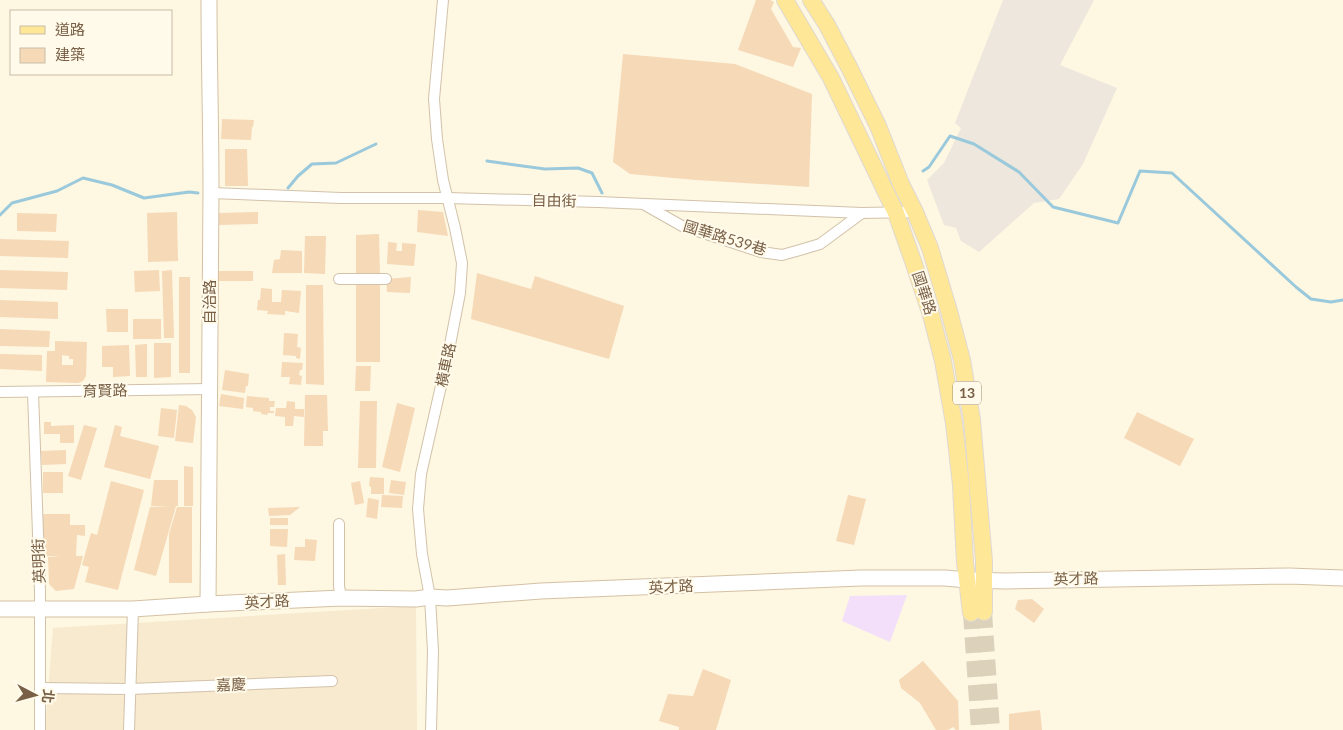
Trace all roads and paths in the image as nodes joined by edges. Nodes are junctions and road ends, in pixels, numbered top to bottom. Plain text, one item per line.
1 (209, 0) edge
2 (443, 0) edge
3 (785, 0) edge
4 (811, 0) edge
5 (212, 192) junction
6 (447, 198) junction
7 (642, 203) junction
8 (915, 212) junction
9 (862, 213) junction
10 (896, 213) junction
11 (339, 279) dead end
12 (386, 279) dead end
13 (210, 389) junction
14 (0, 392) edge
15 (32, 392) junction
16 (339, 524) dead end
17 (1343, 578) edge
18 (967, 580) junction
19 (984, 580) junction
20 (430, 597) junction
21 (341, 598) junction
22 (208, 604) junction
23 (39, 608) junction
24 (0, 609) edge
25 (133, 609) junction
26 (332, 681) dead end
27 (40, 688) junction
28 (130, 689) junction
29 (40, 730) edge
30 (129, 730) edge
31 (432, 730) edge

1 - 5 street, 自治路
2 - 6 street, 橫車路
3 - 10 main road, 國華路 / 13
4 - 8 main road, 國華路 / 13
5 - 6 street, 自由街
5 - 13 street, 自治路
6 - 7 street, 自由街
6 - 20 street, 橫車路
7 - 9 street, 自由街
7 - 9 street, 國華路539巷
8 - 10 street, 自由街
8 - 19 main road, 國華路 / 13
9 - 10 street, 自由街
10 - 18 main road, 國華路 / 13
11 - 12 street
13 - 15 street, 育賢路
13 - 22 street, 自治路
14 - 15 street, 育賢路
15 - 23 street, 英明街
16 - 21 street
17 - 19 street, 英才路
18 - 19 street, 英才路
18 - 19 main road, 國華路 / 13
18 - 20 street, 英才路
20 - 21 street, 英才路
20 - 31 street, 橫車路
21 - 22 street, 英才路
22 - 25 street, 英才路
23 - 24 street, 英才路
23 - 25 street, 英才路
23 - 27 street, 英明街
25 - 28 street
26 - 28 street, 嘉慶
27 - 28 street, 嘉慶
27 - 29 street, 英明街
28 - 30 street

